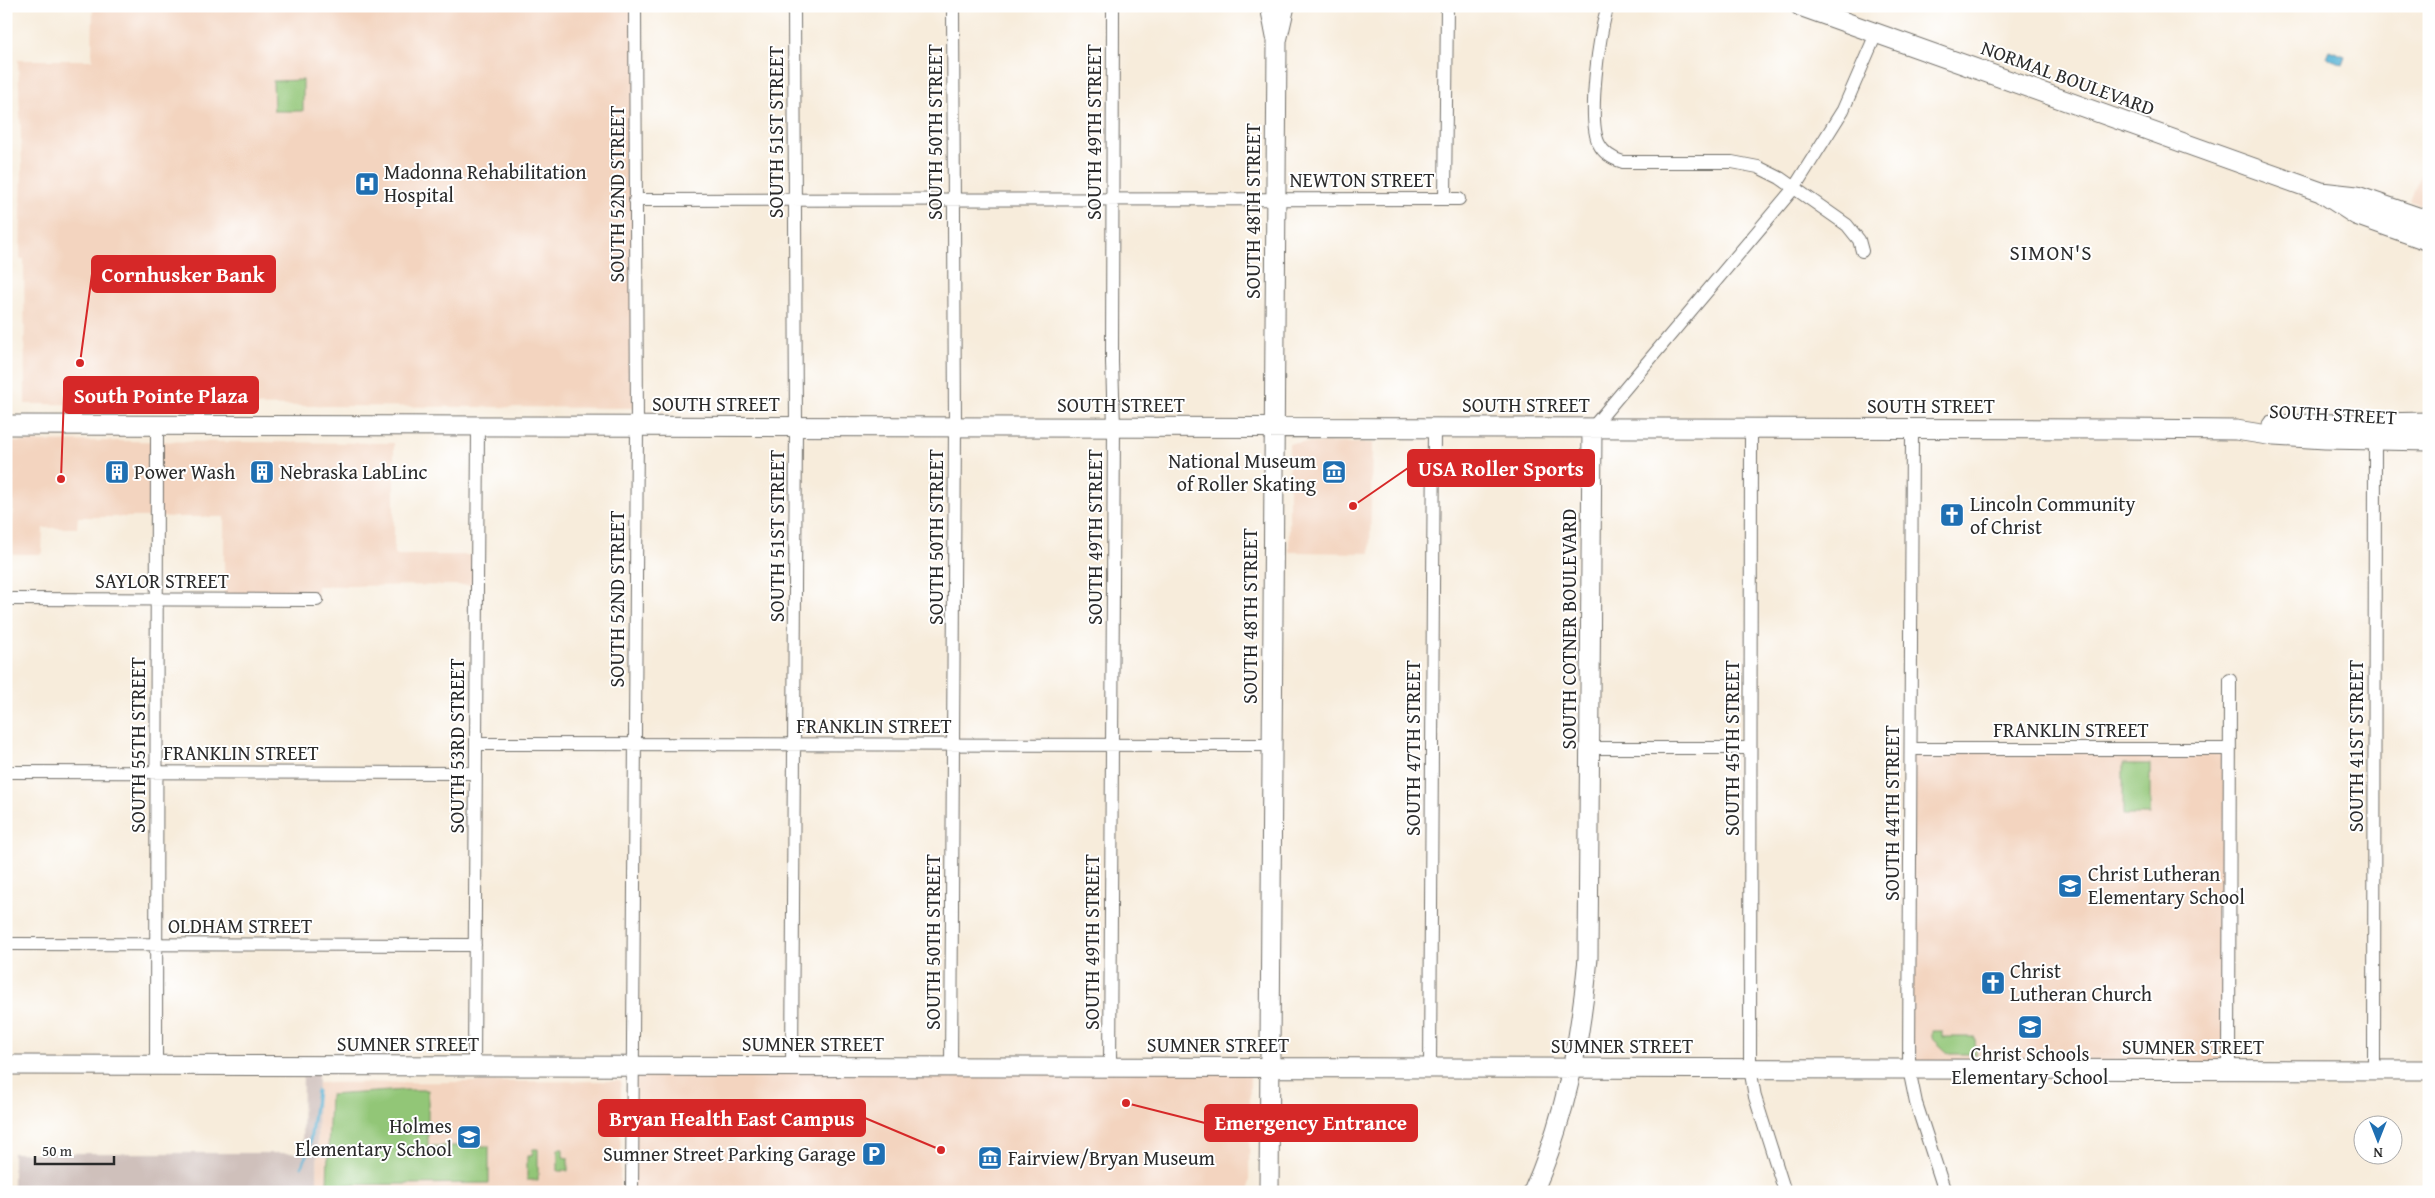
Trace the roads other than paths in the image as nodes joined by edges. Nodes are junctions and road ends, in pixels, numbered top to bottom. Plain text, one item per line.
1 (635, 6) edge
2 (794, 6) edge
3 (953, 6) edge
4 (1112, 6) edge
5 (1270, 6) edge
6 (1285, 6) edge
7 (1446, 6) edge
8 (1608, 6) edge
9 (1800, 6) edge
10 (1876, 34) junction
11 (1277, 41) junction
12 (1794, 188) junction
13 (2321, 192) junction
14 (1275, 199) junction
15 (1445, 199) junction
16 (1459, 199) dead end
17 (635, 200) junction
18 (794, 200) junction
19 (953, 200) junction
20 (1112, 200) junction
21 (2429, 221) edge
22 (2429, 241) edge
23 (1862, 251) dead end
24 (2429, 422) edge
25 (6, 425) edge
26 (157, 425) junction
27 (478, 426) junction
28 (637, 426) junction
29 (796, 427) junction
30 (955, 427) junction
31 (1114, 427) junction
32 (1274, 427) junction
33 (1434, 428) junction
34 (1592, 428) junction
35 (1751, 428) junction
36 (1912, 428) junction
37 (2375, 431) junction
38 (2429, 440) edge
39 (6, 599) edge
40 (157, 600) junction
41 (317, 600) dead end
42 (2230, 680) dead end
43 (476, 744) junction
44 (635, 744) junction
45 (794, 745) junction
46 (953, 745) junction
47 (1112, 745) junction
48 (1272, 745) junction
49 (1590, 748) junction
50 (1750, 748) junction
51 (1911, 749) junction
52 (2230, 749) junction
53 (6, 772) edge
54 (157, 772) junction
55 (476, 773) junction
56 (6, 944) edge
57 (156, 944) junction
58 (475, 945) junction
59 (6, 1065) edge
60 (156, 1066) junction
61 (474, 1066) junction
62 (633, 1067) junction
63 (792, 1067) junction
64 (951, 1067) junction
65 (1110, 1068) junction
66 (1270, 1068) junction
67 (1430, 1068) junction
68 (1750, 1068) junction
69 (1572, 1069) junction
70 (1909, 1069) junction
71 (2229, 1069) junction
72 (2374, 1069) junction
73 (2429, 1070) edge
74 (632, 1192) edge
75 (1269, 1192) edge
76 (1533, 1192) edge
77 (1785, 1192) edge
78 (1945, 1192) edge

1 - 17 street, SOUTH 52ND STREET
2 - 18 street, SOUTH 51ST STREET
3 - 19 street, SOUTH 50TH STREET
4 - 20 street, SOUTH 49TH STREET
5 - 11 main road, SOUTH 48TH STREET
6 - 11 main road, SOUTH 48TH STREET
7 - 15 street
8 - 12 street
9 - 10 main road, NORMAL BOULEVARD
10 - 12 street
10 - 13 main road, NORMAL BOULEVARD
11 - 14 main road, SOUTH 48TH STREET
12 - 23 street
12 - 34 street
13 - 21 main road, NORMAL BOULEVARD
13 - 22 main road, NORMAL BOULEVARD
14 - 15 street, NEWTON STREET
14 - 20 street, NEWTON STREET
14 - 32 main road, SOUTH 48TH STREET
15 - 16 street, NEWTON STREET
17 - 18 street, NEWTON STREET
17 - 28 street, SOUTH 52ND STREET
18 - 19 street, NEWTON STREET
18 - 29 street, SOUTH 51ST STREET
19 - 20 street, NEWTON STREET
19 - 30 street, SOUTH 50TH STREET
20 - 31 street, SOUTH 49TH STREET
24 - 37 main road, SOUTH STREET
25 - 26 main road, SOUTH STREET
26 - 27 main road, SOUTH STREET
26 - 40 street, SOUTH 55TH STREET
27 - 28 main road, SOUTH STREET
27 - 43 street, SOUTH 53RD STREET
28 - 29 main road, SOUTH STREET
28 - 44 street, SOUTH 52ND STREET
29 - 30 main road, SOUTH STREET
29 - 45 street, SOUTH 51ST STREET
30 - 31 main road, SOUTH STREET
30 - 46 street, SOUTH 50TH STREET
31 - 32 main road, SOUTH STREET
31 - 47 street, SOUTH 49TH STREET
32 - 33 main road, SOUTH STREET
32 - 48 main road, SOUTH 48TH STREET
33 - 34 main road, SOUTH STREET
33 - 67 street, SOUTH 47TH STREET
34 - 35 main road, SOUTH STREET
34 - 49 main road, SOUTH COTNER BOULEVARD
35 - 36 main road, SOUTH STREET
35 - 50 street, SOUTH 45TH STREET
36 - 37 main road, SOUTH STREET
36 - 51 street, SOUTH 44TH STREET
37 - 38 main road, SOUTH STREET
37 - 72 street, SOUTH 41ST STREET
39 - 40 street, SAYLOR STREET
40 - 41 street, SAYLOR STREET
40 - 54 street, SOUTH 55TH STREET
42 - 52 street
43 - 44 street, FRANKLIN STREET
43 - 55 street, SOUTH 53RD STREET
44 - 45 street, FRANKLIN STREET
44 - 62 street, SOUTH 52ND STREET
45 - 46 street, FRANKLIN STREET
45 - 63 street, SOUTH 51ST STREET
46 - 47 street, FRANKLIN STREET
46 - 64 street, SOUTH 50TH STREET
47 - 48 street, FRANKLIN STREET
47 - 65 street, SOUTH 49TH STREET
48 - 66 main road, SOUTH 48TH STREET
49 - 50 street
49 - 69 main road, SOUTH COTNER BOULEVARD
50 - 68 street, SOUTH 45TH STREET
51 - 52 street, FRANKLIN STREET
51 - 70 street, SOUTH 44TH STREET
52 - 71 street
53 - 54 street, FRANKLIN STREET
54 - 55 street, FRANKLIN STREET
54 - 57 street, SOUTH 55TH STREET
55 - 58 street, SOUTH 53RD STREET
56 - 57 street, OLDHAM STREET
57 - 58 street, OLDHAM STREET
57 - 60 street, SOUTH 55TH STREET
58 - 61 street, SOUTH 53RD STREET
59 - 60 main road, SUMNER STREET
60 - 61 main road, SUMNER STREET
61 - 62 main road, SUMNER STREET
62 - 63 main road, SUMNER STREET
62 - 74 street, SOUTH 52ND STREET
63 - 64 main road, SUMNER STREET
64 - 65 main road, SUMNER STREET
65 - 66 main road, SUMNER STREET
66 - 67 main road, SUMNER STREET
66 - 75 main road, SOUTH 48TH STREET
67 - 69 main road, SUMNER STREET
68 - 69 main road, SUMNER STREET
68 - 70 main road, SUMNER STREET
68 - 77 street, SOUTH 45TH STREET
69 - 76 main road, SOUTH COTNER BOULEVARD
70 - 71 main road, SUMNER STREET
70 - 78 street, SOUTH 44TH STREET
71 - 72 main road, SUMNER STREET
72 - 73 main road, SUMNER STREET

